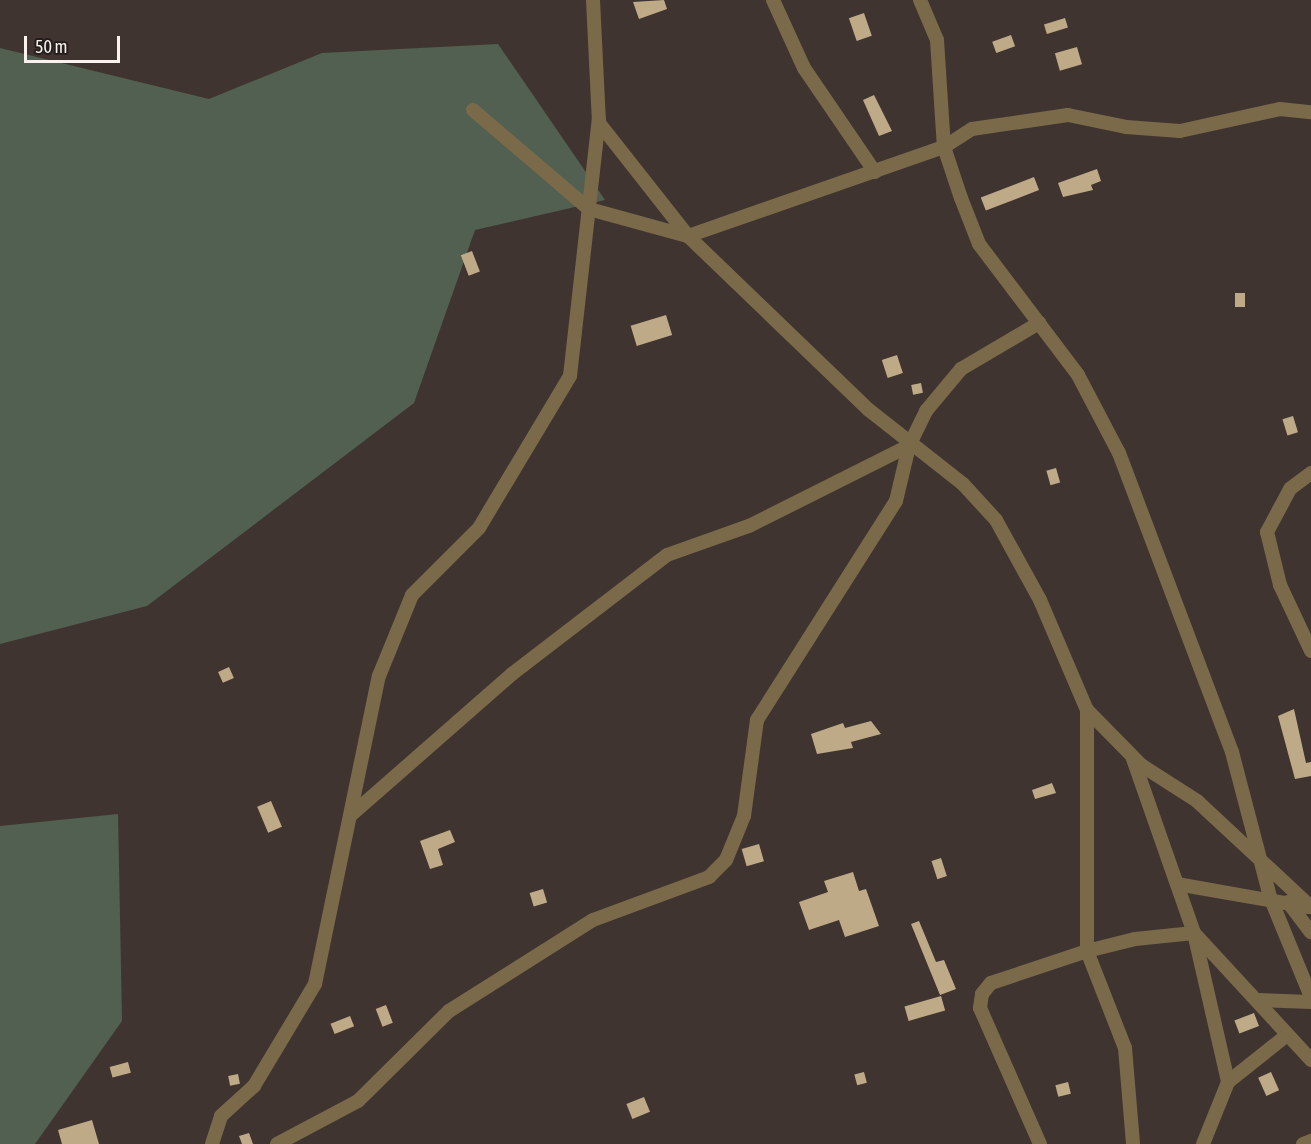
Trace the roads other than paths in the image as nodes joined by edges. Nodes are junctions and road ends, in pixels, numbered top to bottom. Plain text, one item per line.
1 (592, 0) edge
2 (772, 0) edge
3 (920, 0) edge
4 (473, 110) dead end
5 (1311, 112) edge
6 (599, 117) junction
7 (944, 147) junction
8 (875, 172) junction
9 (589, 209) junction
10 (688, 236) junction
11 (1039, 323) junction
12 (909, 446) junction
13 (1311, 473) edge
14 (1311, 651) edge
15 (1087, 710) junction
16 (1132, 756) junction
17 (351, 816) junction
18 (1265, 869) junction
19 (1177, 884) junction
20 (1270, 897) junction
21 (1288, 902) junction
22 (1311, 908) edge
23 (1311, 932) edge
24 (1194, 933) junction
25 (1087, 951) junction
26 (1258, 1000) junction
27 (1311, 1000) edge
28 (1287, 1035) junction
29 (1311, 1060) edge
30 (1228, 1082) junction
31 (1311, 1141) edge
32 (212, 1144) edge
33 (277, 1144) edge
34 (1040, 1144) edge
35 (1133, 1144) edge
36 (1203, 1144) edge
37 (1303, 1144) edge

1 - 6 street
2 - 8 street
3 - 7 street
4 - 9 street
5 - 7 street
6 - 9 street
6 - 10 street
7 - 8 street
7 - 11 street
8 - 10 street
9 - 10 street
9 - 17 street
10 - 12 street
11 - 12 street
11 - 18 street
12 - 15 street
12 - 17 street
12 - 33 street
13 - 14 street
15 - 16 street
15 - 25 street
16 - 18 street
16 - 19 street
17 - 32 street
18 - 20 street
18 - 22 street
19 - 20 street
19 - 24 street
20 - 21 street
20 - 27 street
21 - 22 street
21 - 23 street
24 - 25 street
24 - 26 street
24 - 30 street
25 - 34 street
25 - 35 street
26 - 27 street
26 - 28 street
28 - 29 street
28 - 30 street
30 - 36 street
31 - 37 street

